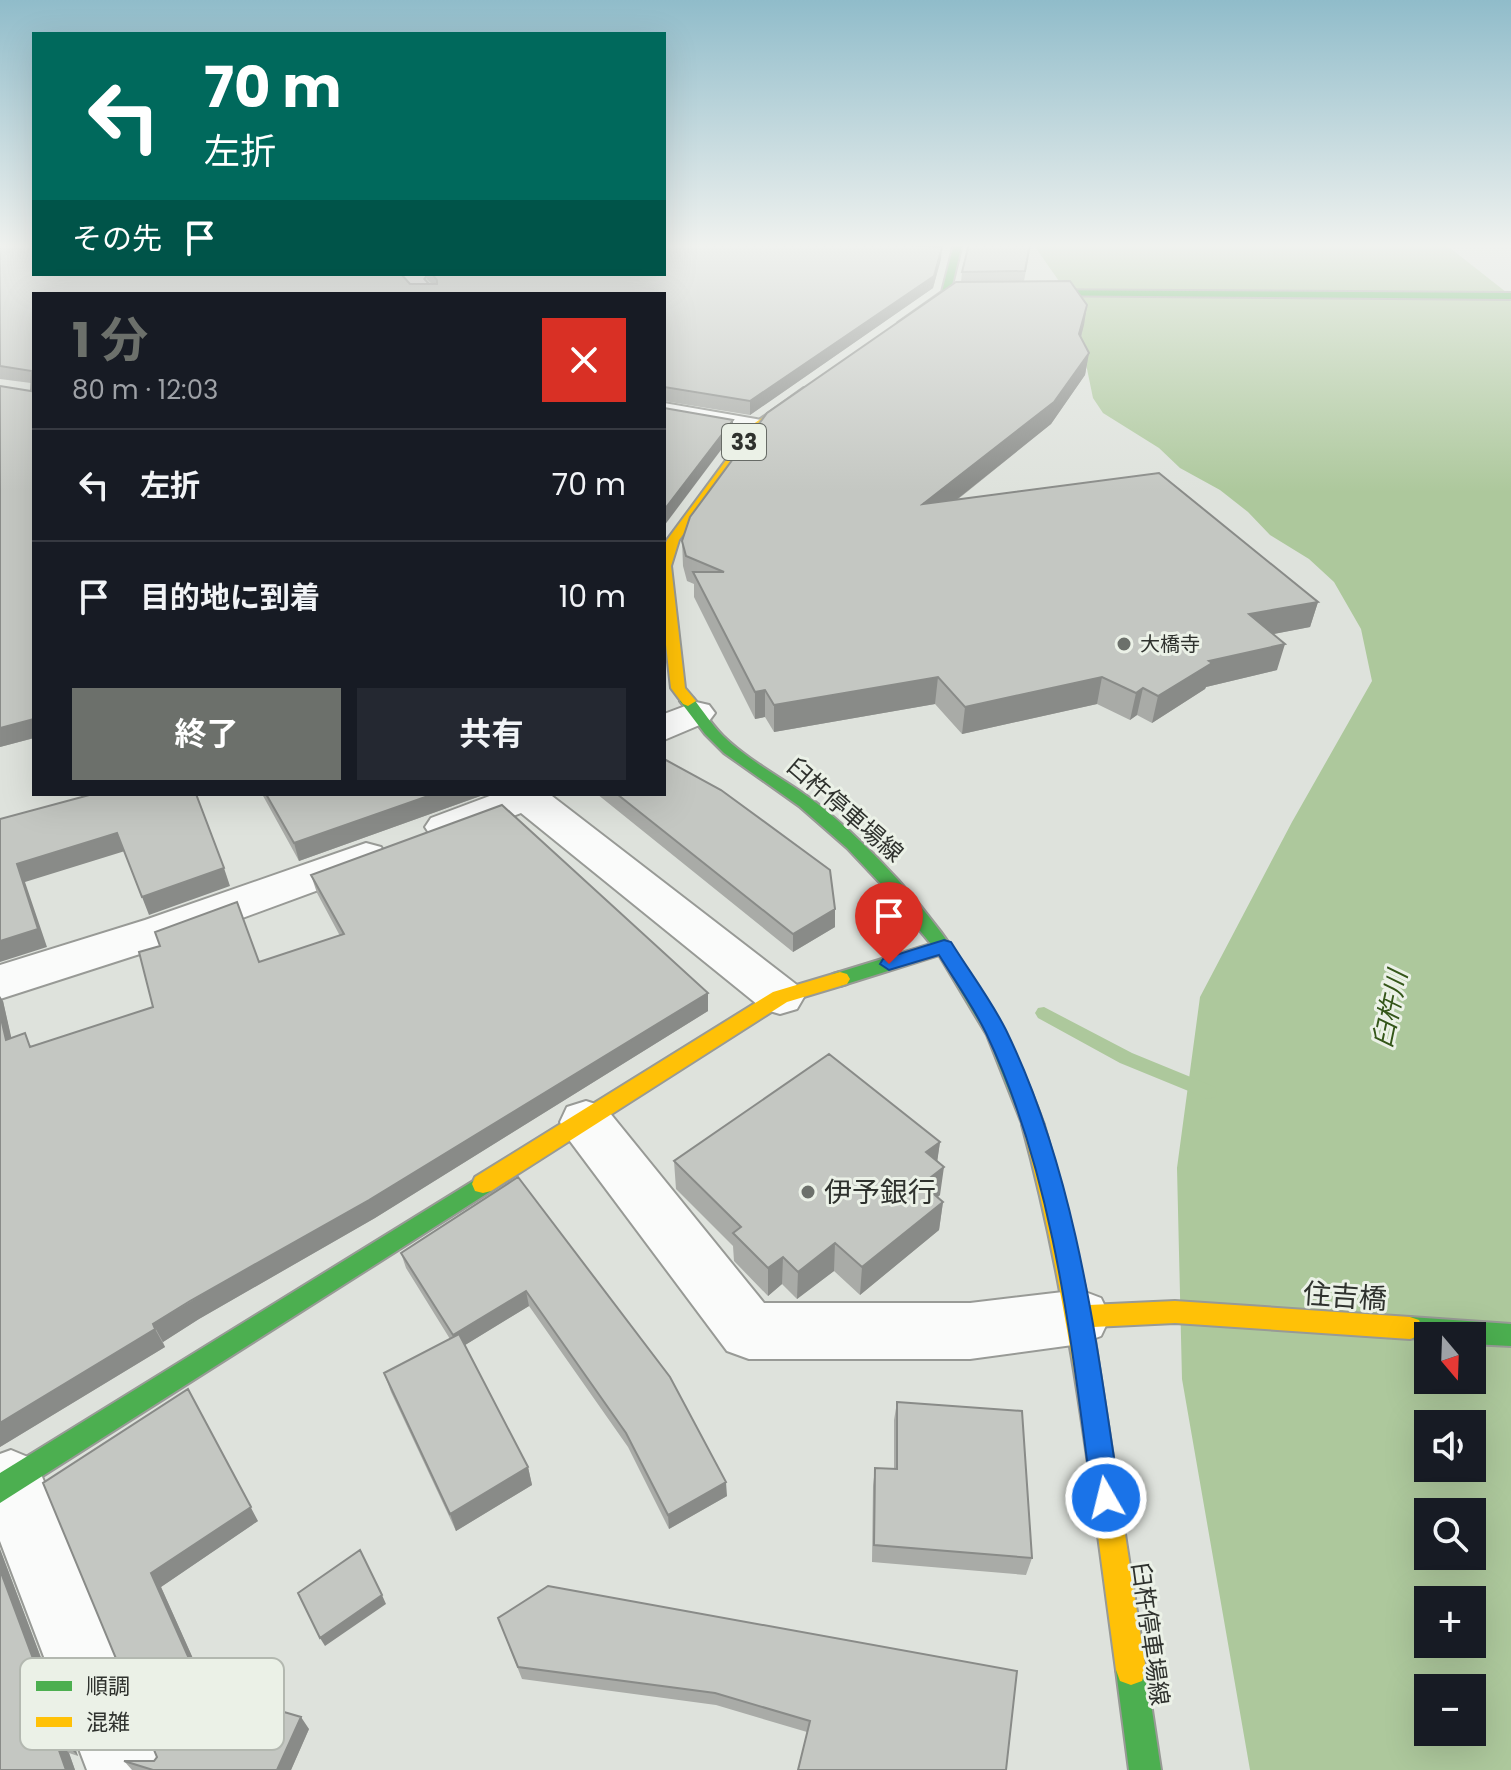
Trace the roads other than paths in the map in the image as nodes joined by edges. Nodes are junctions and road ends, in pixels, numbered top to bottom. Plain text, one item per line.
1 (899, 327) edge
2 (881, 338) edge
3 (819, 383) edge
4 (666, 411) edge
5 (756, 427) junction
6 (666, 560) edge
7 (666, 606) edge
8 (669, 665) edge
9 (680, 721) edge
10 (525, 796) edge
11 (529, 796) edge
12 (944, 947) junction
13 (0, 982) edge
14 (780, 997) junction
15 (586, 1122) junction
16 (1080, 1317) junction
17 (1511, 1335) edge
18 (5, 1486) edge
19 (78, 1658) edge
20 (117, 1750) edge
21 (126, 1770) edge
22 (1145, 1770) edge

1 - 2 main road
3 - 5 main road, 臼杵停車場線 / 33
4 - 5 street
5 - 6 main road, 臼杵停車場線 / 33
7 - 8 main road, 臼杵停車場線 / 33
8 - 9 main road, 臼杵停車場線 / 33
9 - 12 main road, 臼杵停車場線 / 33
10 - 13 street
11 - 14 street
12 - 14 main road
12 - 16 main road, 臼杵停車場線 / 33
14 - 15 main road
15 - 16 street
15 - 18 main road
16 - 17 main road, 住吉橋
16 - 22 main road, 臼杵停車場線 / 33
18 - 19 street
20 - 21 street

